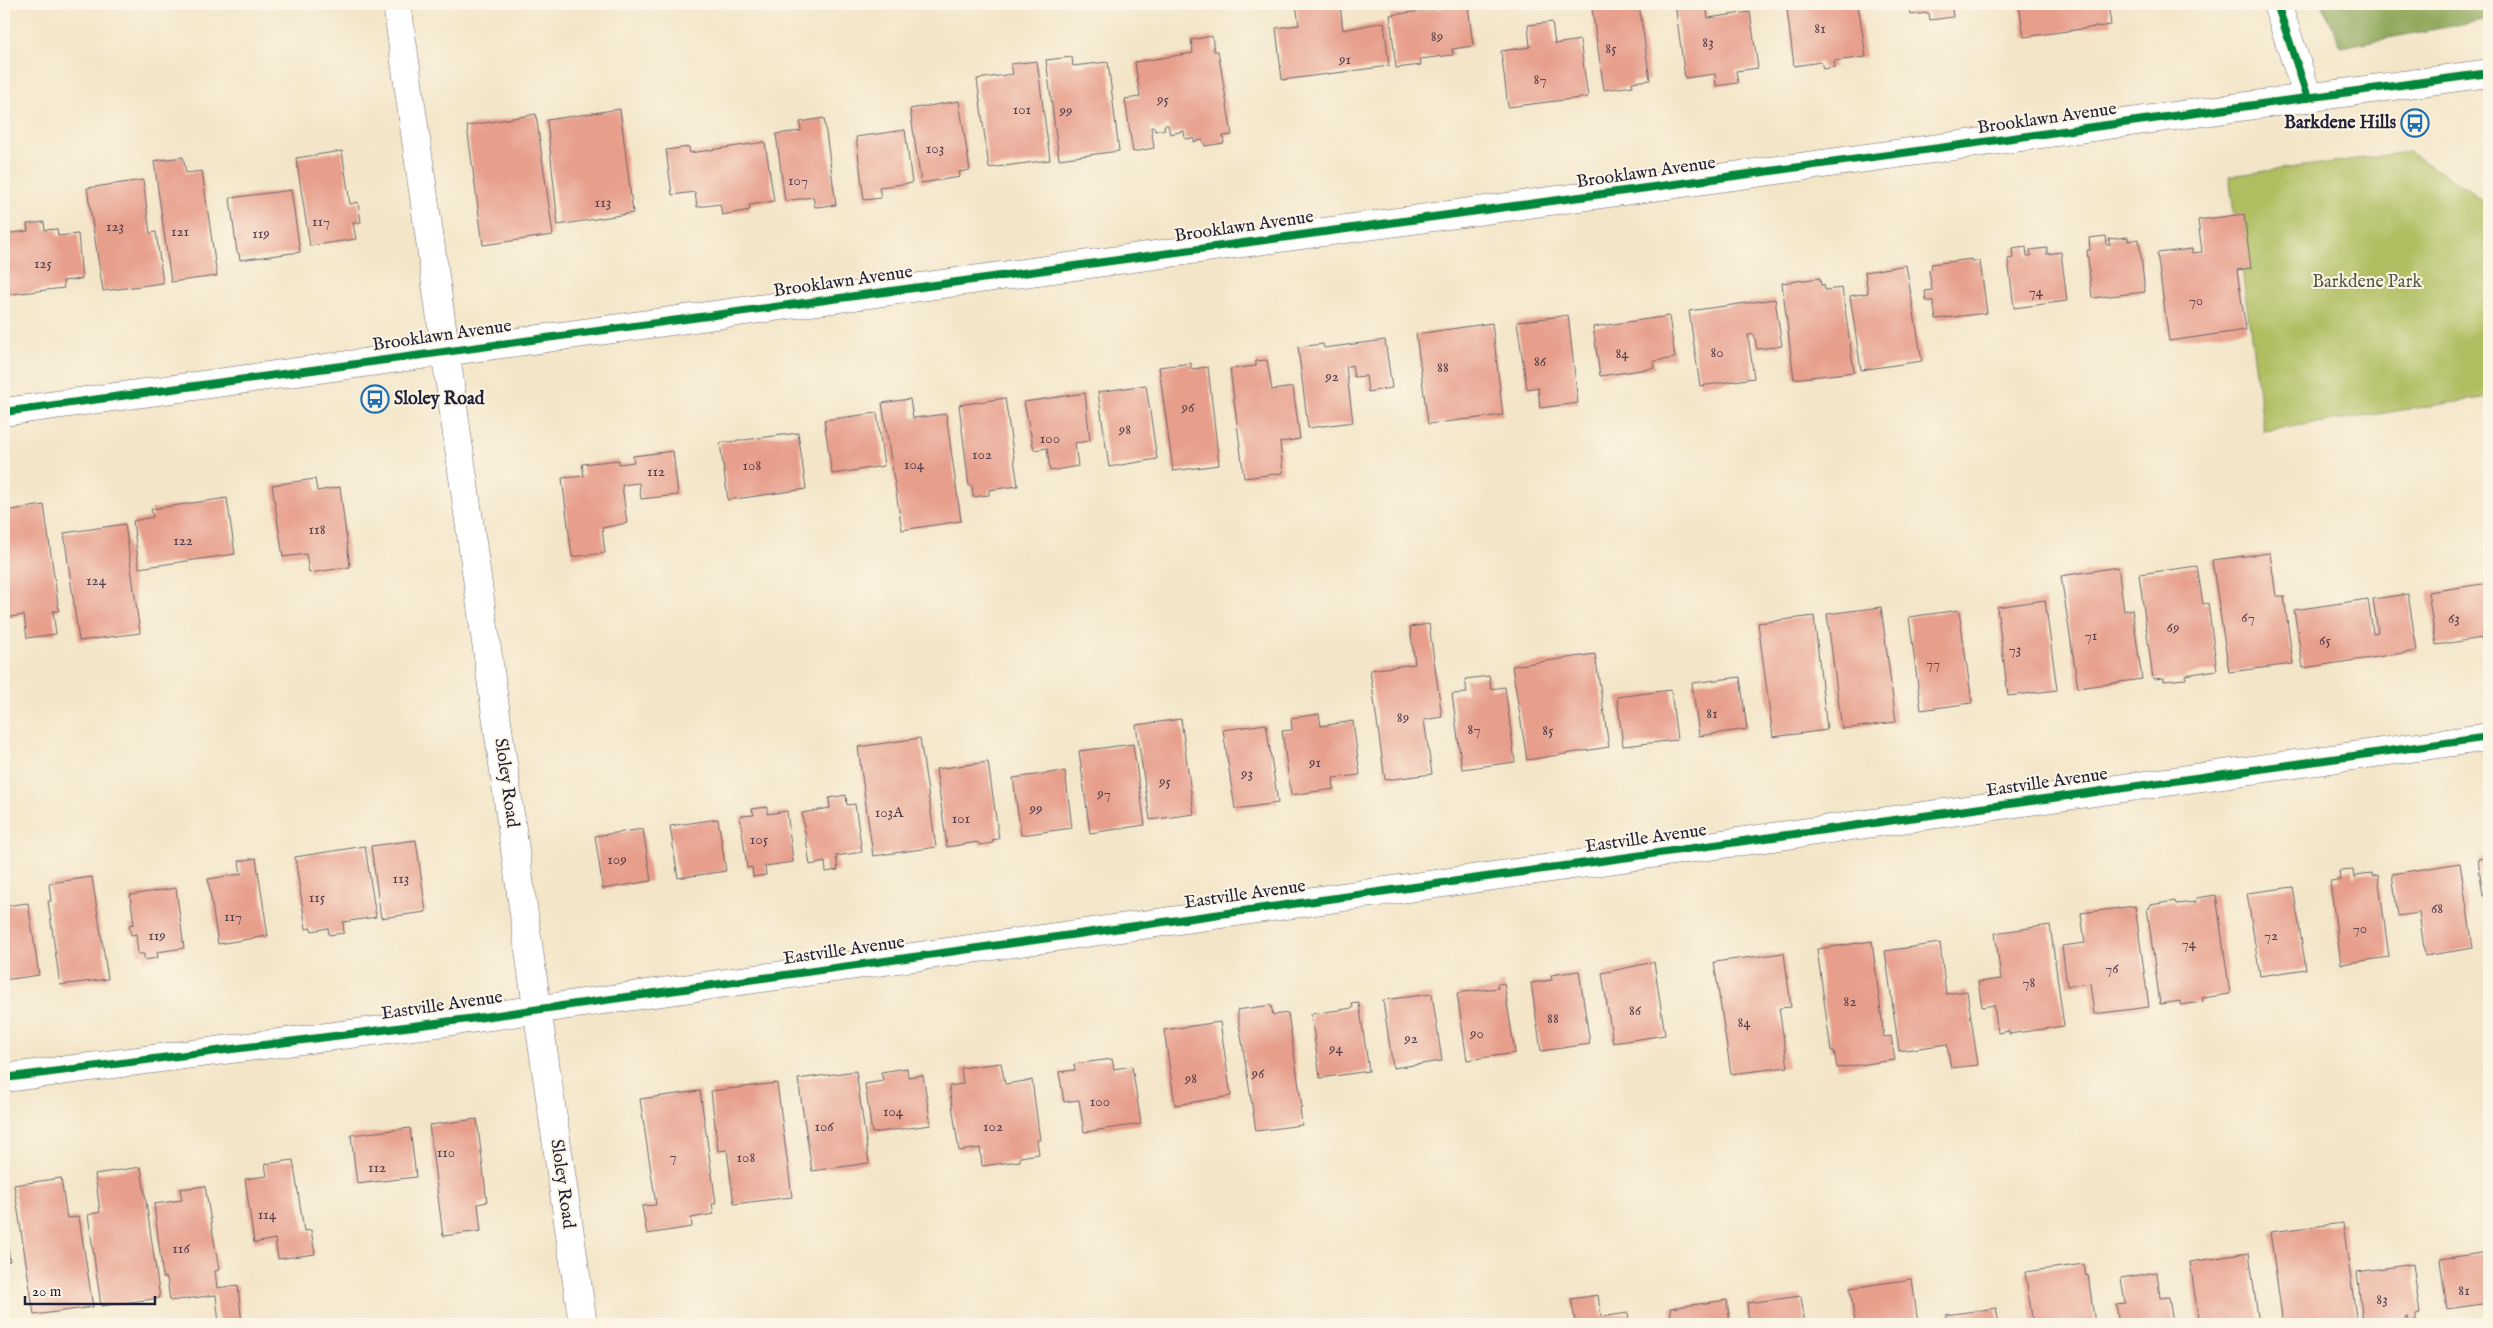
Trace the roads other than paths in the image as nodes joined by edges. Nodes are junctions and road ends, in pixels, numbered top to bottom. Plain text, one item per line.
1 (398, 4) edge
2 (2277, 4) edge
3 (2489, 73) edge
4 (2308, 98) junction
5 (446, 352) junction
6 (4, 412) edge
7 (2489, 737) edge
8 (537, 1008) junction
9 (4, 1078) edge
10 (583, 1324) edge

1 - 5 street, Sloley Road
2 - 4 street
3 - 4 street, Brooklawn Avenue
4 - 5 street, Brooklawn Avenue
5 - 6 street, Brooklawn Avenue
5 - 8 street, Sloley Road
7 - 8 street, Eastville Avenue
8 - 9 street, Eastville Avenue
8 - 10 street, Sloley Road

